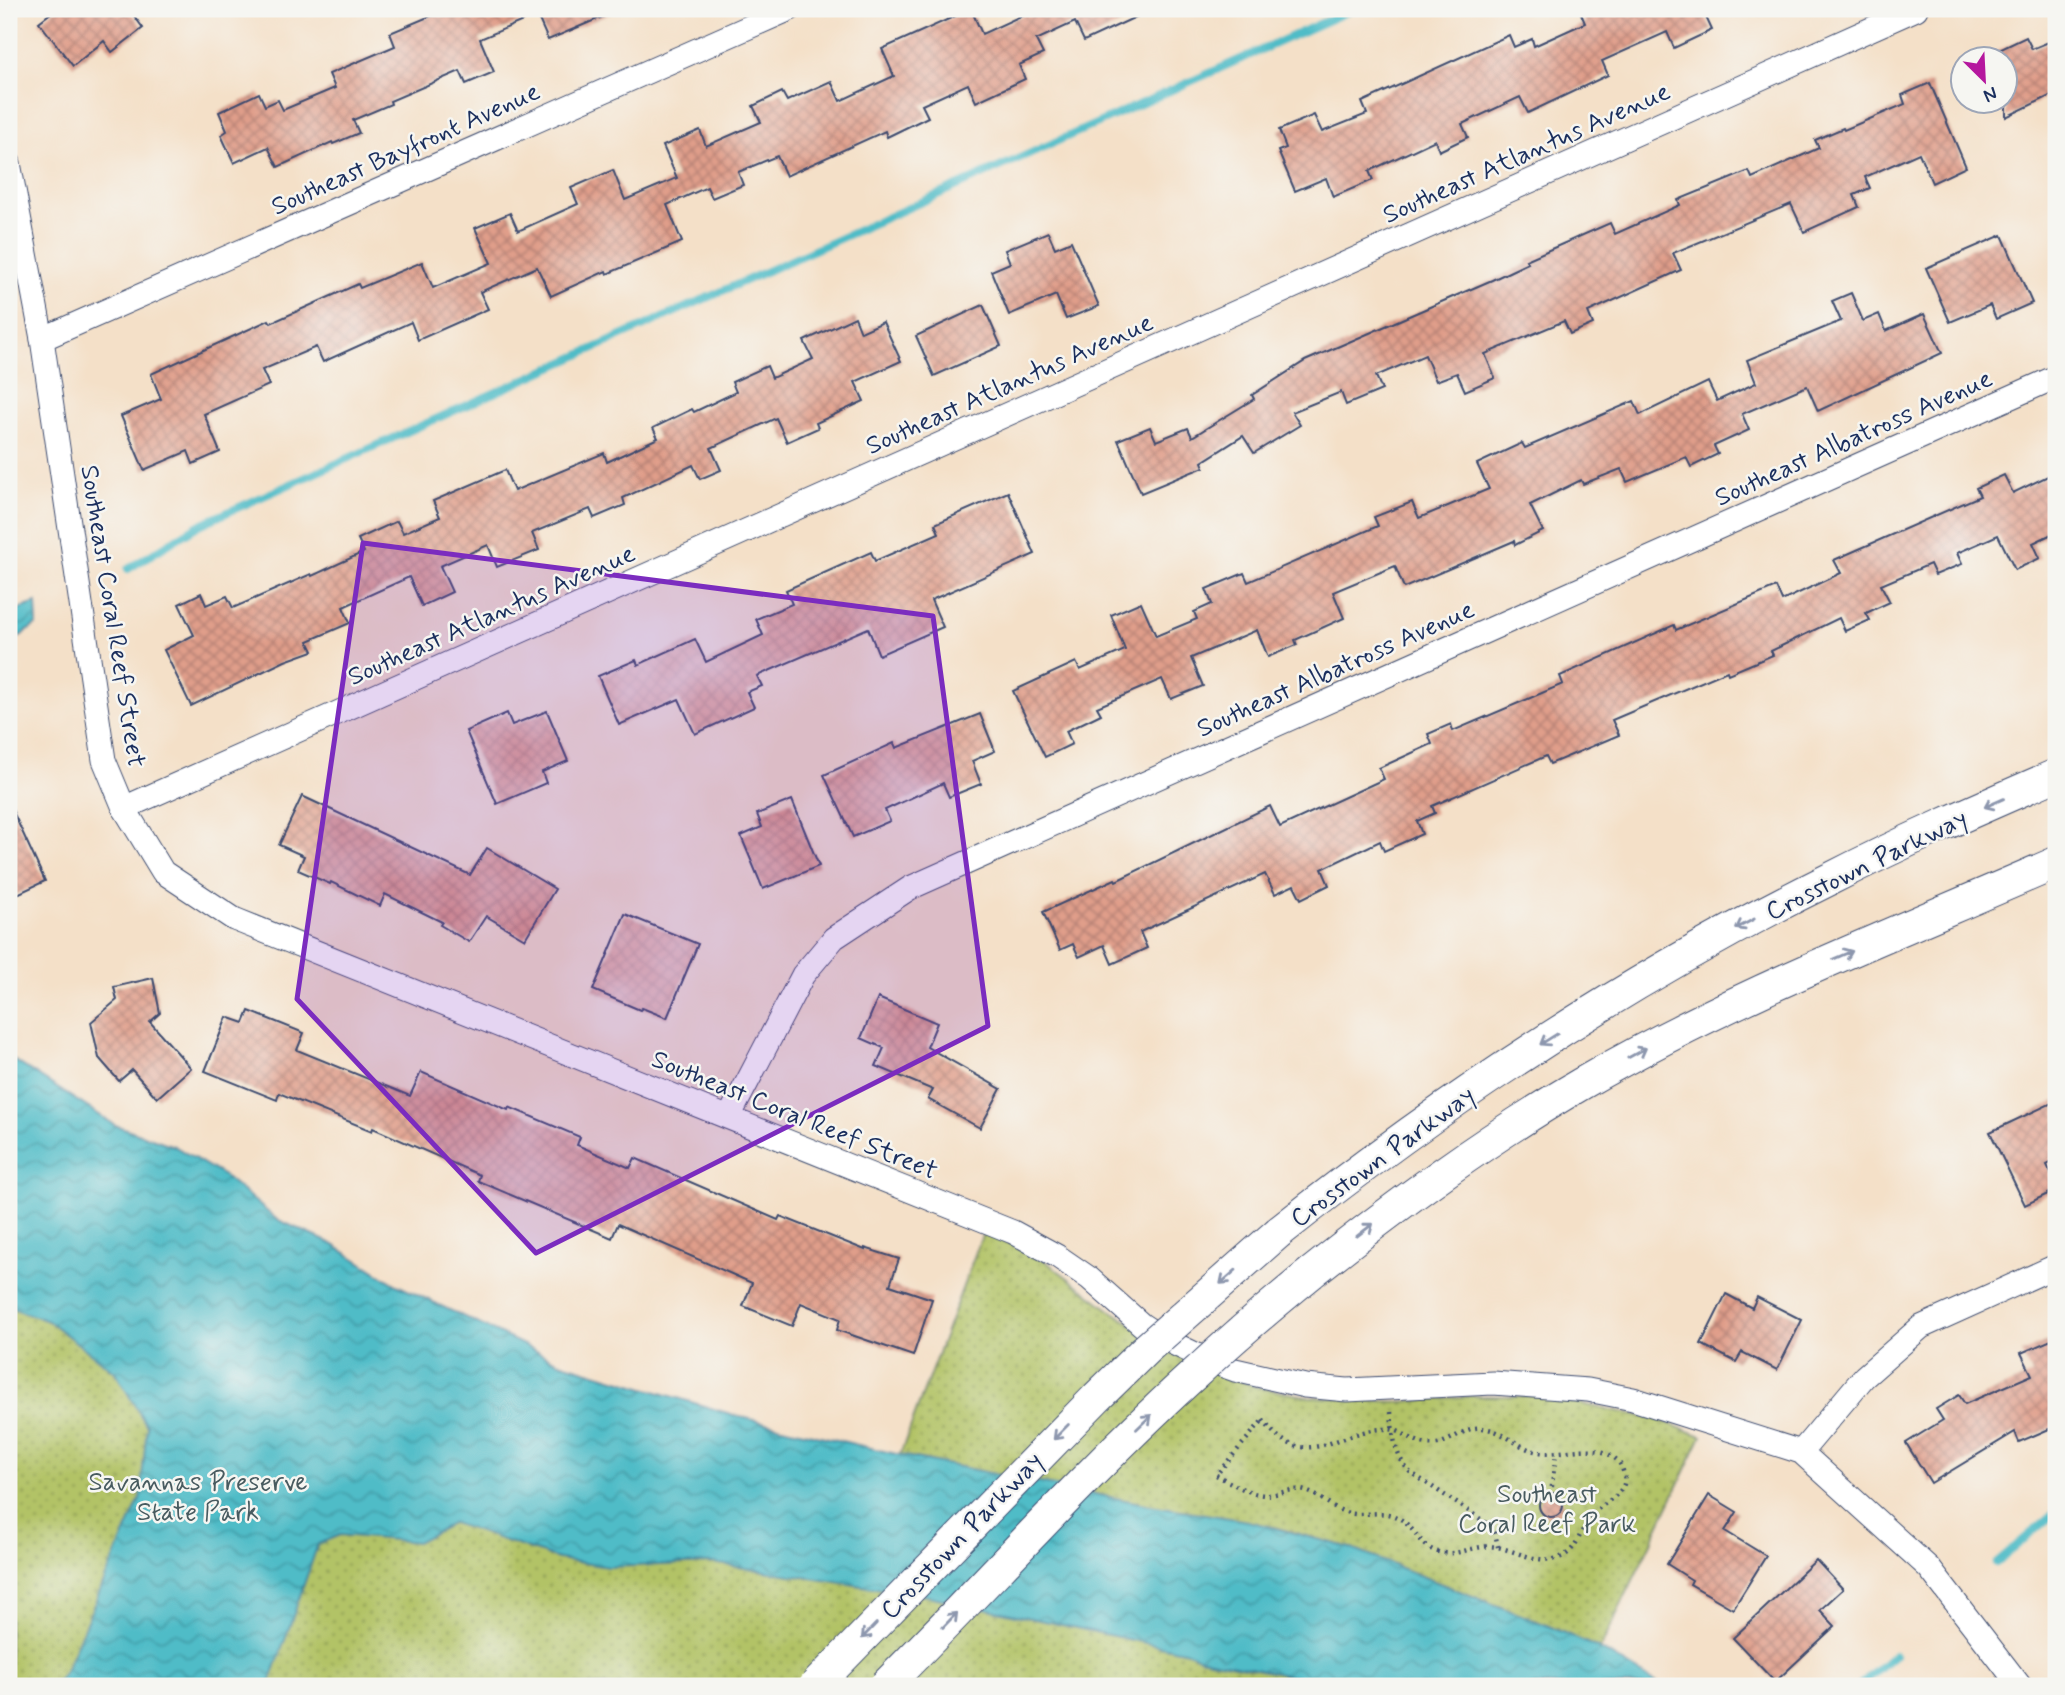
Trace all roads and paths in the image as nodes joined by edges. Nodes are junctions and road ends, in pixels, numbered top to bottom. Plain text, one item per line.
1 (790, 9) edge
2 (1916, 9) edge
3 (9, 163) edge
4 (42, 339) junction
5 (2056, 377) edge
6 (2056, 775) edge
7 (124, 808) junction
8 (2056, 863) edge
9 (729, 1117) junction
10 (2056, 1266) edge
11 (1390, 1401) dead end
12 (1393, 1429) junction
13 (1556, 1452) junction
14 (1801, 1452) junction
15 (1551, 1494) dead end
16 (1498, 1548) junction
17 (815, 1686) edge
18 (885, 1686) edge
19 (2020, 1686) edge

1 - 4 street, Southeast Bayfront Avenue
2 - 7 street, Southeast Atlantus Avenue
3 - 4 street, Southeast Coral Reef Street
4 - 7 street, Southeast Coral Reef Street
5 - 9 street, Southeast Albatross Avenue
6 -> 17 main road, Crosstown Parkway, bridge
7 - 9 street, Southeast Coral Reef Street
18 -> 8 main road, Crosstown Parkway, bridge
9 - 14 street, Southeast Coral Reef Street
10 - 14 street
11 - 12 path
12 - 13 path
12 - 16 path
12 - 16 path
13 - 15 path
13 - 16 path
14 - 19 street, Southeast Coral Reef Street

